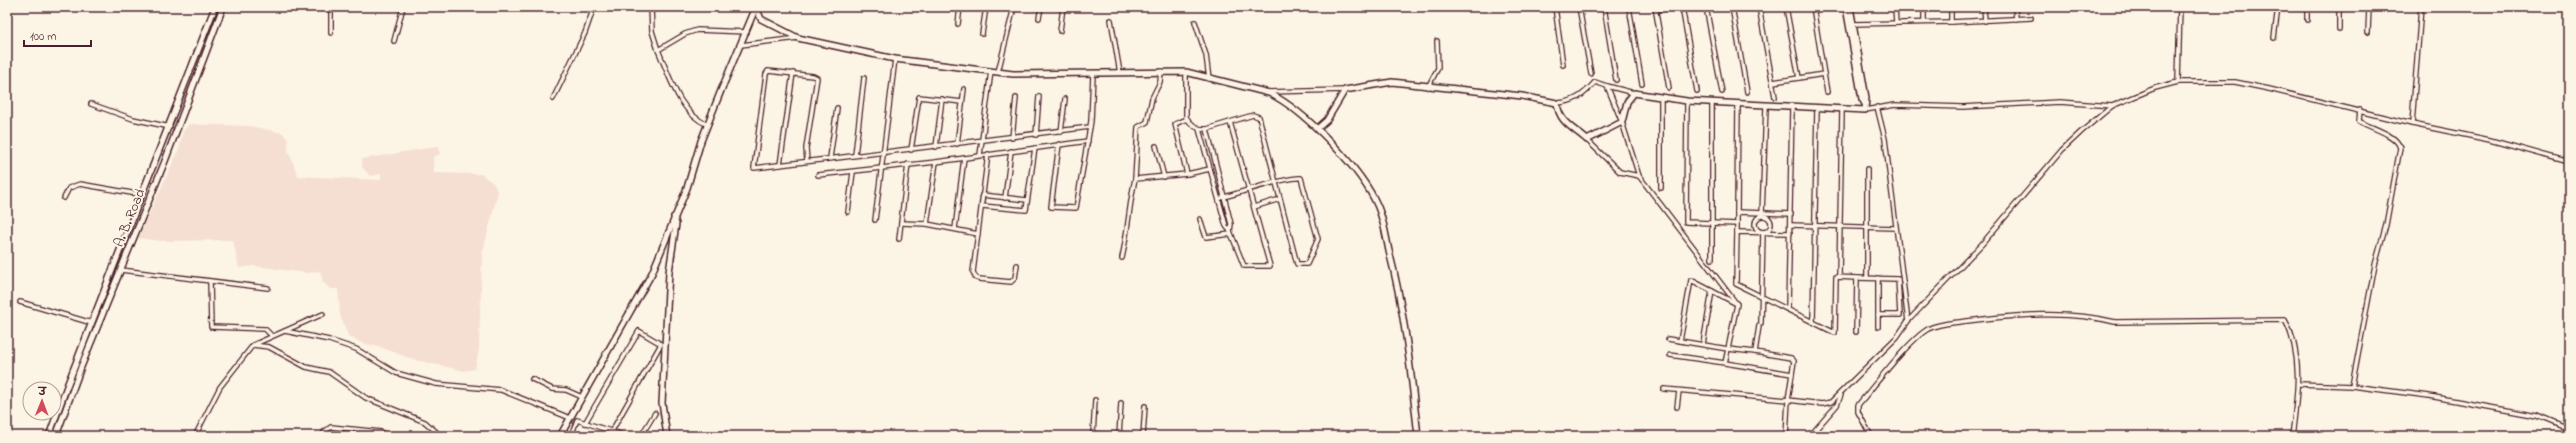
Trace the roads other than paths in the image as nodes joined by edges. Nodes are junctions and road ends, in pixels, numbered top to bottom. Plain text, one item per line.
1 (215, 7) edge
2 (223, 7) edge
3 (331, 7) edge
4 (403, 7) edge
5 (594, 7) edge
6 (651, 7) edge
7 (756, 7) edge
8 (960, 7) edge
9 (986, 7) edge
10 (1014, 7) edge
11 (1041, 7) edge
12 (1063, 7) edge
13 (1555, 7) edge
14 (1579, 7) edge
15 (1604, 7) edge
16 (1629, 7) edge
17 (1679, 7) edge
18 (1682, 7) edge
19 (1706, 7) edge
20 (1732, 7) edge
21 (1759, 7) edge
22 (1786, 7) edge
23 (1813, 7) edge
24 (1846, 7) edge
25 (1850, 7) edge
26 (1895, 7) edge
27 (1924, 7) edge
28 (1951, 7) edge
29 (1984, 7) edge
30 (2015, 7) edge
31 (2180, 7) edge
32 (2278, 7) edge
33 (2307, 7) edge
34 (2339, 7) edge
35 (2369, 7) edge
36 (2421, 7) edge
37 (1655, 9) edge
38 (1039, 18) dead end
39 (2031, 18) dead end
40 (2016, 19) junction
41 (1111, 20) dead end
42 (1985, 20) junction
43 (2306, 20) dead end
44 (1195, 22) dead end
45 (1924, 22) junction
46 (1951, 22) junction
47 (1896, 23) junction
48 (958, 24) dead end
49 (1853, 24) junction
50 (2339, 28) dead end
51 (1060, 31) dead end
52 (747, 32) junction
53 (2368, 32) dead end
54 (331, 33) dead end
55 (982, 34) dead end
56 (798, 38) junction
57 (2274, 38) dead end
58 (394, 41) dead end
59 (1437, 41) dead end
60 (741, 45) junction
61 (658, 50) junction
62 (895, 59) junction
63 (1563, 65) dead end
64 (991, 71) junction
65 (1161, 71) junction
66 (998, 72) junction
67 (1188, 72) junction
68 (793, 73) junction
69 (1120, 73) junction
70 (1591, 74) dead end
71 (1824, 74) junction
72 (1093, 75) junction
73 (864, 78) dead end
74 (1799, 78) junction
75 (1209, 79) junction
76 (1616, 80) dead end
77 (1773, 82) junction
78 (2178, 82) junction
79 (1642, 84) dead end
80 (1607, 86) junction
81 (1428, 87) junction
82 (1669, 88) dead end
83 (964, 90) dead end
84 (1345, 90) junction
85 (1697, 90) dead end
86 (1267, 92) junction
87 (1722, 92) dead end
88 (1747, 92) dead end
89 (1827, 92) dead end
90 (1634, 93) junction
91 (1039, 96) dead end
92 (1661, 97) junction
93 (1775, 97) dead end
94 (1016, 98) dead end
95 (553, 99) dead end
96 (942, 99) junction
97 (1065, 99) dead end
98 (1686, 101) junction
99 (962, 102) junction
100 (1557, 103) junction
101 (1712, 103) junction
102 (91, 104) dead end
103 (1738, 104) junction
104 (2112, 106) junction
105 (1766, 107) junction
106 (1865, 107) junction
107 (1877, 107) junction
108 (836, 108) dead end
109 (1792, 108) junction
110 (1817, 108) junction
111 (1842, 110) junction
112 (2359, 111) junction
113 (1187, 119) junction
114 (1230, 122) junction
115 (1622, 122) junction
116 (2412, 124) junction
117 (708, 125) junction
118 (170, 127) junction
119 (1090, 127) junction
120 (1318, 128) junction
121 (1199, 129) junction
122 (1207, 129) junction
123 (1061, 132) junction
124 (1036, 135) junction
125 (1012, 138) junction
126 (1587, 140) junction
127 (982, 141) junction
128 (1088, 141) junction
129 (957, 144) junction
130 (1059, 144) junction
131 (1156, 146) dead end
132 (936, 147) junction
133 (1035, 148) junction
134 (911, 150) junction
135 (1010, 151) junction
136 (883, 153) junction
137 (988, 154) junction
138 (855, 155) junction
139 (980, 155) junction
140 (830, 158) junction
141 (964, 158) junction
142 (807, 161) junction
143 (936, 162) junction
144 (2569, 162) edge
145 (780, 164) junction
146 (908, 164) junction
147 (881, 168) junction
148 (1210, 169) junction
149 (1867, 170) dead end
150 (853, 172) junction
151 (1187, 174) junction
152 (818, 175) dead end
153 (1638, 176) junction
154 (1164, 178) junction
155 (1135, 179) junction
156 (1275, 183) junction
157 (1662, 188) dead end
158 (1250, 190) junction
159 (143, 195) junction
160 (982, 195) junction
161 (1224, 197) junction
162 (64, 198) dead end
163 (1005, 198) junction
164 (1218, 199) junction
165 (1280, 199) junction
166 (1027, 200) junction
167 (982, 206) junction
168 (1254, 207) junction
169 (848, 212) dead end
170 (1737, 212) junction
171 (1762, 214) junction
172 (1791, 214) junction
173 (674, 216) junction
174 (1200, 219) dead end
175 (875, 220) dead end
176 (901, 223) junction
177 (1712, 223) junction
178 (927, 224) junction
179 (1737, 224) junction
180 (1790, 225) junction
181 (1815, 226) junction
182 (1840, 226) junction
183 (1868, 227) junction
184 (1895, 228) junction
185 (955, 229) junction
186 (1737, 232) junction
187 (1763, 232) junction
188 (1231, 233) junction
189 (1790, 233) junction
190 (978, 234) junction
191 (899, 239) dead end
192 (1122, 258) dead end
193 (1712, 259) dead end
194 (1017, 264) dead end
195 (121, 270) junction
196 (1839, 277) junction
197 (1867, 277) junction
198 (1857, 278) junction
199 (1878, 278) junction
200 (210, 281) junction
201 (268, 288) dead end
202 (1712, 291) junction
203 (1762, 296) junction
204 (20, 302) dead end
205 (1737, 304) junction
206 (1788, 309) junction
207 (323, 314) dead end
208 (1878, 315) junction
209 (1908, 321) junction
210 (1813, 322) junction
211 (92, 323) junction
212 (1878, 327) dead end
213 (285, 331) junction
214 (1856, 332) dead end
215 (272, 336) junction
216 (1668, 339) dead end
217 (1680, 341) junction
218 (1703, 344) junction
219 (252, 345) junction
220 (1728, 348) junction
221 (1755, 352) junction
222 (1670, 355) dead end
223 (1725, 363) junction
224 (1792, 374) junction
225 (532, 379) dead end
226 (2299, 384) junction
227 (2352, 386) junction
228 (1664, 389) dead end
229 (1679, 391) junction
230 (1842, 394) junction
231 (582, 397) junction
232 (1095, 400) dead end
233 (1788, 400) junction
234 (1121, 403) dead end
235 (1145, 406) dead end
236 (1677, 407) dead end
237 (655, 413) dead end
238 (570, 418) junction
239 (585, 423) junction
240 (2569, 429) edge
241 (611, 431) junction
242 (380, 432) dead end
243 (1093, 435) edge
244 (49, 436) edge
245 (56, 436) edge
246 (195, 436) edge
247 (324, 436) edge
248 (442, 436) edge
249 (560, 436) edge
250 (571, 436) edge
251 (609, 436) edge
252 (626, 436) edge
253 (641, 436) edge
254 (667, 436) edge
255 (1119, 436) edge
256 (1137, 436) edge
257 (1144, 436) edge
258 (1418, 436) edge
259 (1786, 436) edge
260 (1810, 436) edge
261 (1871, 436) edge
262 (2292, 436) edge

1 - 118 main road, A. B. Road
2 - 195 main road, A. B. Road
3 - 54 street
4 - 58 street
5 - 95 street
6 - 61 street
7 - 52 main road
7 - 56 main road
8 - 48 street
9 - 55 street
10 - 66 street
11 - 38 street
12 - 51 street
13 - 63 street
14 - 70 street
15 - 76 street
16 - 79 street
17 - 37 street
18 - 85 street
19 - 87 street
20 - 88 street
21 - 77 street
22 - 74 street
23 - 71 street
24 - 106 main road
25 - 49 main road
26 - 47 street
27 - 45 street
28 - 46 street
29 - 42 street
30 - 40 street
31 - 78 street
32 - 57 street
33 - 43 street
34 - 50 street
35 - 53 street
36 - 116 street
37 - 82 street
39 - 40 street
40 - 42 street
41 - 69 street
42 - 46 street
44 - 75 street
45 - 46 street
45 - 47 street
47 - 49 street
49 - 106 main road
52 - 60 main road
52 - 61 street
56 - 60 street
56 - 62 main road
59 - 81 street
60 - 117 main road
61 - 117 street
62 - 64 main road
62 - 136 street
64 - 66 main road
64 - 127 street
65 - 67 main road
65 - 69 main road
65 - 155 street
66 - 72 main road
67 - 75 main road
67 - 113 street
68 - 142 street
68 - 145 street
68 - 145 street
69 - 72 main road
71 - 74 street
71 - 89 street
72 - 119 street
73 - 138 street
74 - 77 street
75 - 86 main road
77 - 93 street
78 - 104 street
78 - 112 street
80 - 90 street
80 - 100 street
80 - 115 street
81 - 84 main road
81 - 100 main road
83 - 99 street
84 - 86 street
84 - 120 main road
86 - 120 main road
90 - 92 main road
90 - 115 main road
91 - 124 street
92 - 98 main road
92 - 157 street
94 - 125 street
96 - 99 street
96 - 132 street
96 - 134 street
97 - 123 street
98 - 101 main road
98 - 177 street
99 - 129 street
100 - 126 main road
101 - 103 main road
101 - 177 street
102 - 118 street
103 - 105 main road
103 - 170 street
104 - 107 street
104 - 209 street
105 - 109 main road
105 - 171 street
106 - 107 street
106 - 111 main road
107 - 184 street
108 - 140 street
109 - 110 main road
109 - 172 street
110 - 111 main road
110 - 181 street
111 - 182 street
112 - 116 street
112 - 227 street
113 - 121 street
113 - 151 street
114 - 122 street
114 - 156 street
114 - 158 street
115 - 126 main road
115 - 153 street
116 - 144 street
117 - 173 main road
118 - 159 main road, A. B. Road
119 - 123 street
119 - 128 street
120 - 258 main road
121 - 122 street
121 - 148 street
122 - 161 street
123 - 124 street
124 - 125 street
125 - 127 street
126 - 153 street
127 - 129 street
127 - 139 street
128 - 130 street
128 - 130 street
129 - 132 street
130 - 133 street
131 - 154 street
132 - 134 street
133 - 135 street
133 - 166 street
134 - 136 street
135 - 137 street
135 - 163 street
136 - 138 street
136 - 147 street
137 - 139 street
137 - 160 street
138 - 140 street
139 - 141 street
140 - 142 street
141 - 143 street
141 - 185 street
142 - 145 street
143 - 146 street
143 - 178 street
146 - 147 street
146 - 176 street
147 - 150 street
147 - 175 street
148 - 151 street
148 - 164 street
149 - 183 street
150 - 152 street
150 - 169 street
151 - 154 street
153 - 205 street
154 - 155 street
155 - 192 street
156 - 158 street
156 - 165 street
156 - 165 street
158 - 161 street
158 - 168 street
159 - 162 street
159 - 211 main road, A. B. Road
160 - 163 street
160 - 167 street
161 - 164 street
161 - 188 street
163 - 166 street
164 - 188 street
165 - 168 street
166 - 167 street
167 - 190 street
168 - 188 street
170 - 171 street
170 - 179 street
171 - 172 street
171 - 187 street
171 - 187 street
172 - 180 street
173 - 231 main road
173 - 254 main road
174 - 188 street
176 - 178 street
176 - 191 street
177 - 179 street
177 - 193 street
178 - 185 street
179 - 186 street
180 - 181 street
180 - 189 street
181 - 182 street
181 - 210 street
182 - 183 street
182 - 196 street
183 - 184 street
183 - 197 street
184 - 209 street
185 - 190 street
186 - 187 street
186 - 203 street
187 - 189 street
187 - 203 street
189 - 206 street
190 - 194 street
195 - 200 street
195 - 245 main road, A. B. Road
196 - 198 street
196 - 210 street
197 - 198 street
197 - 199 street
198 - 214 street
199 - 208 street
199 - 208 street
200 - 201 street
200 - 215 street
202 - 205 street
202 - 217 street
202 - 218 street
203 - 206 street
203 - 221 street
204 - 211 street
205 - 220 street
206 - 210 street
207 - 213 street
208 - 212 street
209 - 230 street
211 - 244 main road, A. B. Road
213 - 215 street
213 - 238 street
215 - 219 street
216 - 217 street
217 - 218 street
218 - 220 street
219 - 246 street
219 - 248 street
220 - 221 street
220 - 223 street
221 - 224 street
222 - 223 street
223 - 224 street
224 - 233 street
225 - 231 street
226 - 227 street
226 - 261 street
226 - 262 street
227 - 240 street
228 - 229 street
229 - 233 street
229 - 236 street
230 - 233 street
230 - 260 street
231 - 238 main road
232 - 243 street
233 - 259 street
234 - 255 street
235 - 257 street
237 - 253 street
238 - 249 main road
239 - 241 street
239 - 241 street
239 - 250 street
241 - 251 street
241 - 252 street
242 - 247 street
243 - 255 street
255 - 256 street

